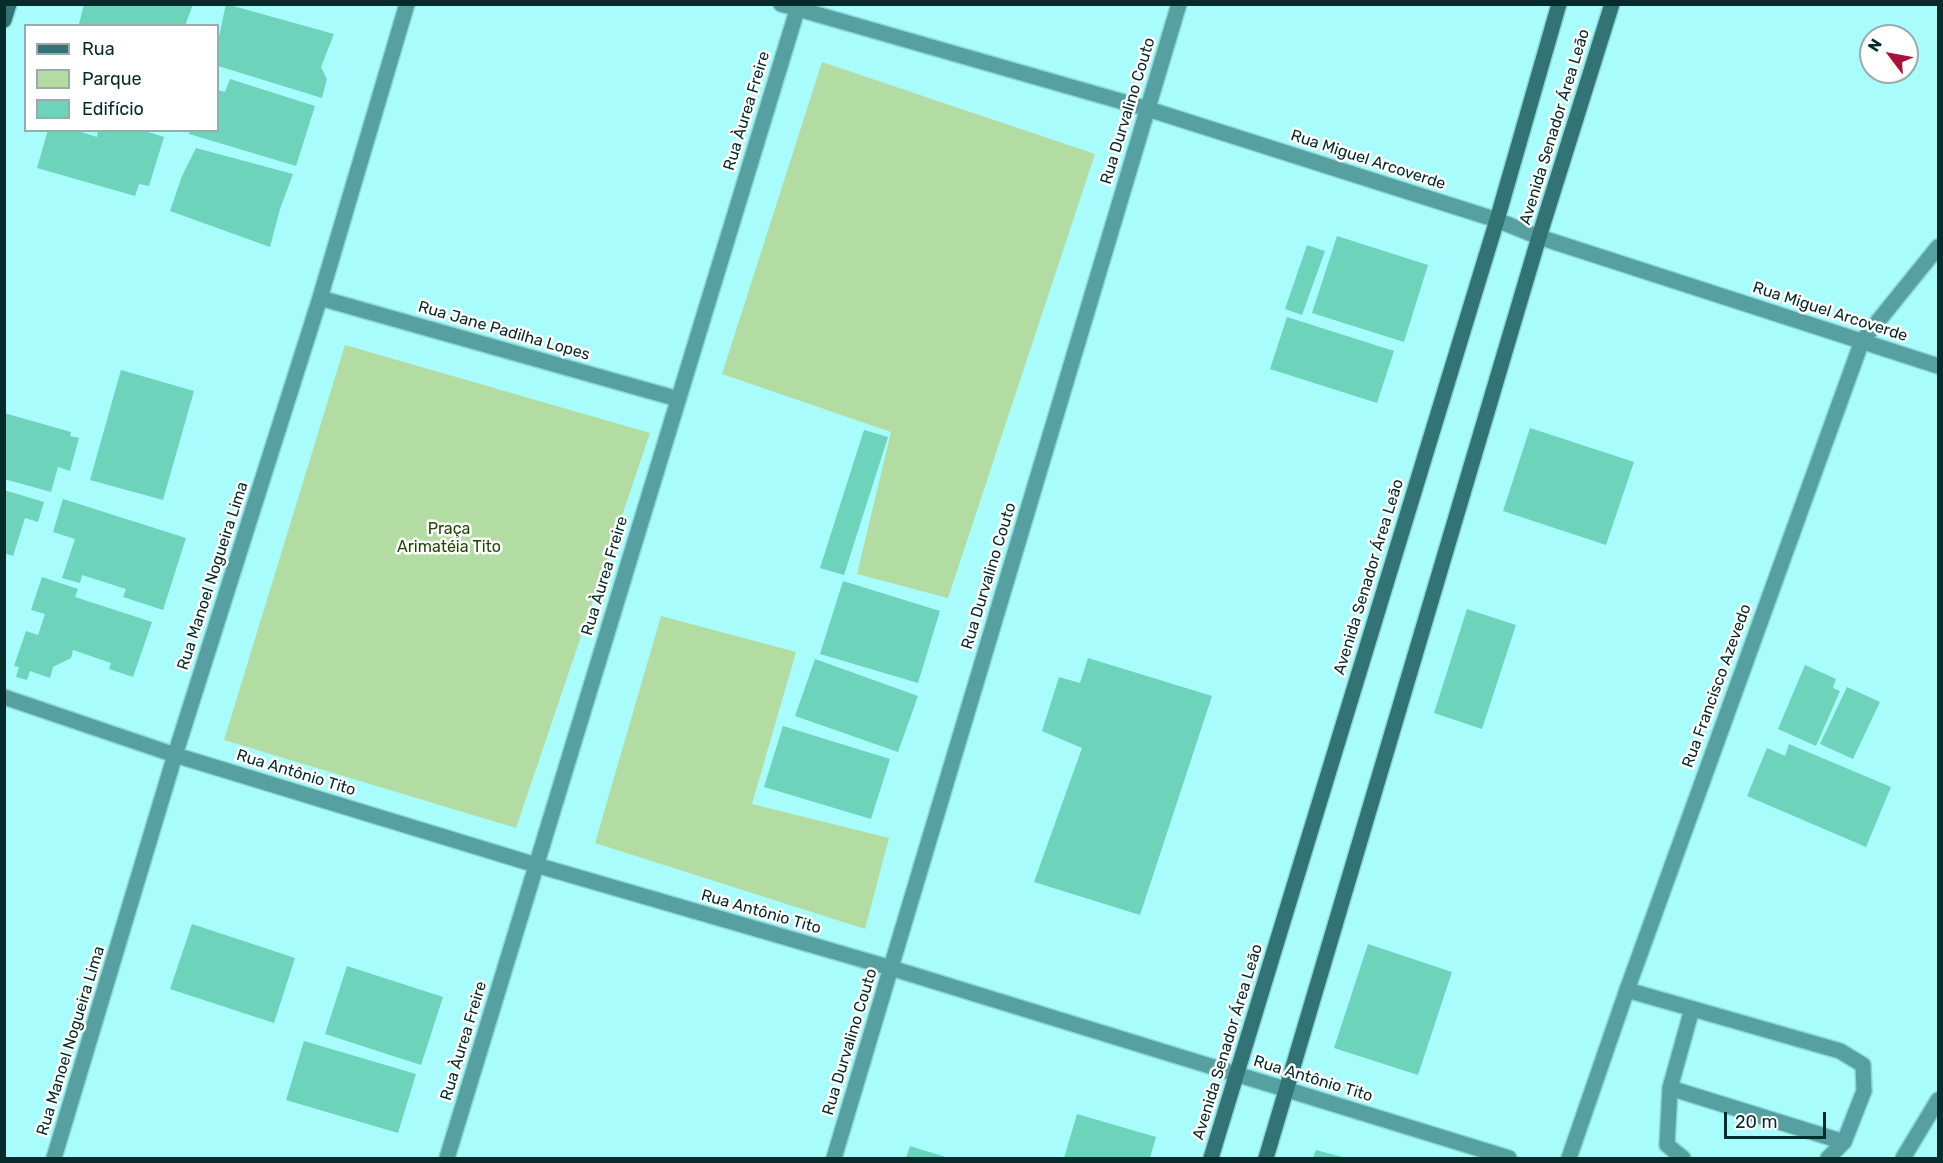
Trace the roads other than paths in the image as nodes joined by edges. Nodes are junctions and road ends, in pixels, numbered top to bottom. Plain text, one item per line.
1 (9, 4) edge
2 (407, 4) edge
3 (782, 4) edge
4 (1179, 4) edge
5 (1559, 4) edge
6 (1612, 4) edge
7 (798, 7) edge
8 (4, 20) edge
9 (1148, 109) junction
10 (1497, 220) junction
11 (1539, 237) junction
12 (1938, 247) edge
13 (320, 298) junction
14 (1862, 341) junction
15 (1938, 366) edge
16 (678, 399) junction
17 (4, 697) edge
18 (175, 755) junction
19 (536, 865) junction
20 (891, 968) junction
21 (1627, 990) junction
22 (1692, 1009) junction
23 (1237, 1074) junction
24 (1670, 1088) junction
25 (1286, 1091) junction
26 (1938, 1100) edge
27 (1844, 1142) junction
28 (54, 1158) edge
29 (447, 1158) edge
30 (834, 1158) edge
31 (1211, 1158) edge
32 (1266, 1158) edge
33 (1509, 1158) edge
34 (1569, 1158) edge
35 (1683, 1158) edge
36 (1828, 1158) edge
37 (1904, 1158) edge

1 - 8 street
2 - 13 street, Rua Manoel Nogueira Lima
3 - 7 street, Rua Miguel Arcoverde
4 - 9 street, Rua Durvalino Couto
5 - 10 street, Avenida Senador Área Leão
6 - 11 street, Avenida Senador Área Leão
7 - 9 street, Rua Miguel Arcoverde
7 - 16 street, Rua Àurea Freire
9 - 10 street, Rua Miguel Arcoverde
9 - 20 street, Rua Durvalino Couto
10 - 11 street, Rua Miguel Arcoverde
10 - 23 street, Avenida Senador Área Leão
11 - 14 street, Rua Miguel Arcoverde
11 - 25 street, Avenida Senador Área Leão
12 - 14 street, Rua Francisco Azevedo
13 - 16 street, Rua Jane Padilha Lopes
13 - 18 street, Rua Manoel Nogueira Lima
14 - 15 street, Rua Miguel Arcoverde
14 - 21 street, Rua Francisco Azevedo
16 - 19 street, Rua Àurea Freire
17 - 18 street, Rua Antônio Tito
18 - 19 street, Rua Antônio Tito
18 - 28 street, Rua Manoel Nogueira Lima
19 - 20 street, Rua Antônio Tito
19 - 29 street, Rua Àurea Freire
20 - 23 street, Rua Antônio Tito
20 - 30 street, Rua Durvalino Couto
21 - 22 street
21 - 34 street, Rua Francisco Azevedo
22 - 24 street
22 - 27 street
23 - 25 street, Rua Antônio Tito
23 - 31 street, Avenida Senador Área Leão
24 - 27 street
24 - 35 street
25 - 32 street, Avenida Senador Área Leão
25 - 33 street, Rua Antônio Tito
26 - 37 street
27 - 36 street

